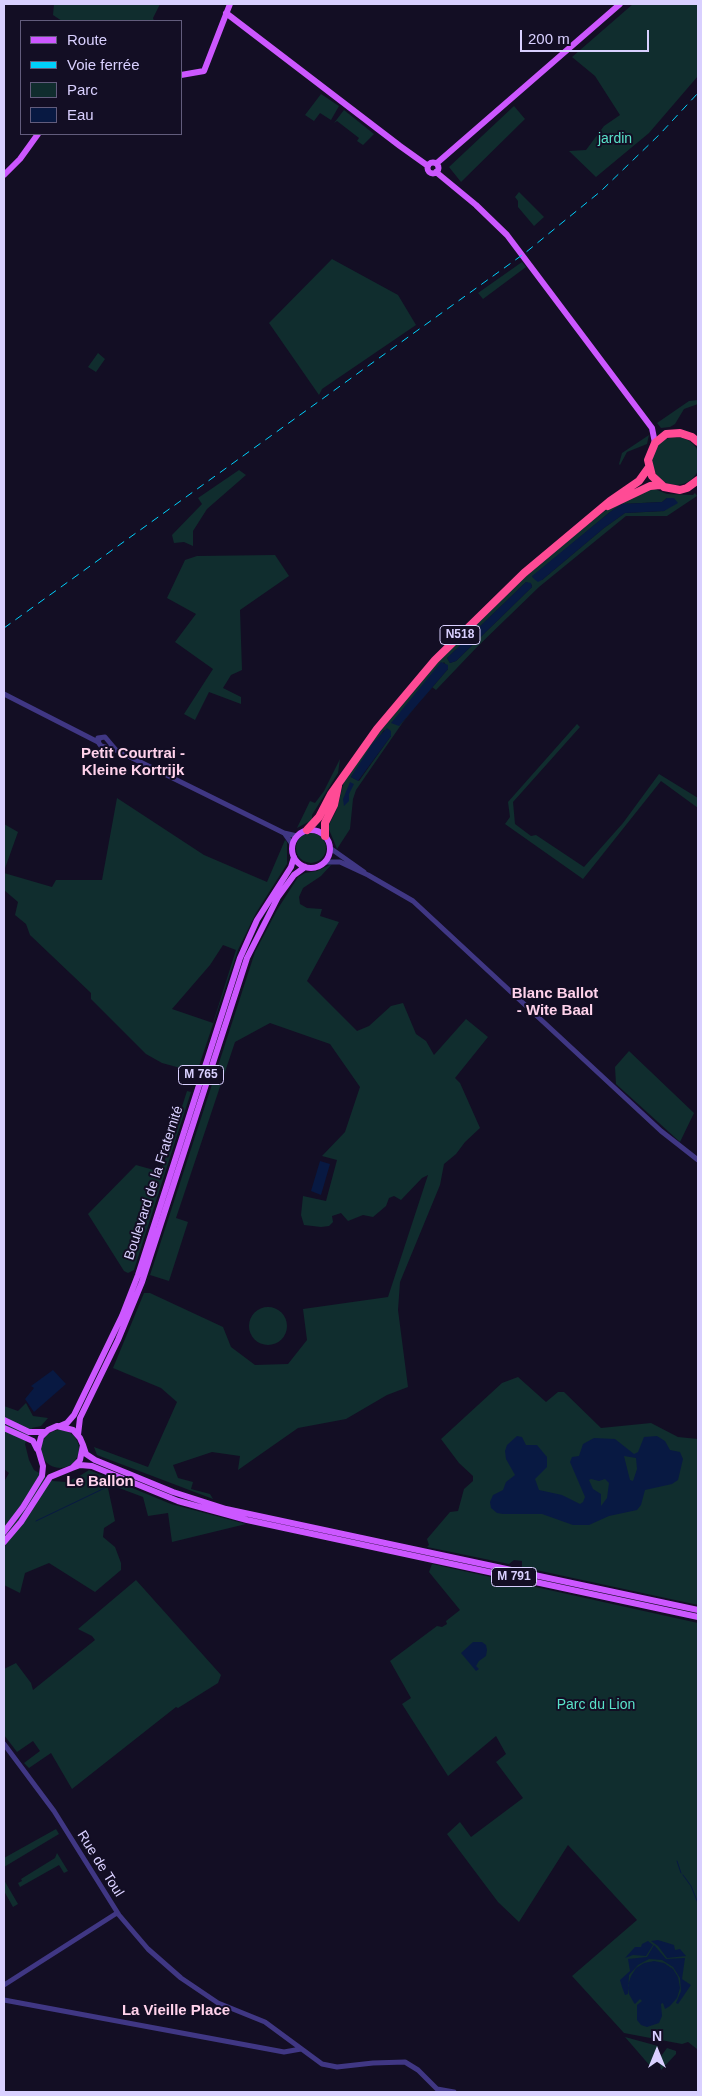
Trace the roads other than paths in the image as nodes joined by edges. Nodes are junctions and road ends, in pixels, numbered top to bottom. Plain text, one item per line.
1 (230, 4) edge
2 (620, 4) edge
3 (226, 13) junction
4 (182, 75) edge
5 (37, 135) edge
6 (437, 163) junction
7 (428, 166) junction
8 (436, 172) junction
9 (4, 175) edge
10 (652, 428) junction
11 (666, 434) junction
12 (698, 441) edge
13 (655, 443) junction
14 (649, 467) junction
15 (698, 480) edge
16 (660, 484) junction
17 (604, 508) junction
18 (4, 694) edge
19 (99, 740) junction
20 (107, 740) junction
21 (104, 746) junction
22 (116, 750) junction
23 (339, 784) junction
24 (307, 830) junction
25 (284, 833) junction
26 (297, 836) junction
27 (325, 836) junction
28 (292, 844) junction
29 (330, 848) junction
30 (294, 857) junction
31 (325, 862) junction
32 (304, 867) junction
33 (368, 875) junction
34 (282, 885) junction
35 (698, 1160) edge
36 (4, 1420) edge
37 (60, 1426) junction
38 (4, 1428) edge
39 (45, 1432) junction
40 (78, 1435) junction
41 (83, 1445) junction
42 (38, 1449) junction
43 (42, 1462) junction
44 (72, 1468) junction
45 (61, 1471) junction
46 (4, 1532) edge
47 (4, 1542) edge
48 (698, 1610) edge
49 (698, 1617) edge
50 (4, 1744) edge
51 (117, 1913) junction
52 (4, 1985) edge
53 (4, 2000) edge
54 (301, 2049) junction
55 (448, 2092) edge
56 (454, 2092) edge

1 - 3 main road
2 - 6 main road
3 - 4 main road
3 - 7 main road
5 - 9 main road
6 - 7 main road
6 - 8 main road
7 - 8 main road
8 - 10 main road
10 - 11 main road
10 - 13 main road
11 - 12 highway
11 - 13 highway
13 - 14 highway, N518
14 - 16 highway
14 - 17 highway, N518
15 - 16 highway
16 - 17 highway, N518
17 - 23 highway, N518
18 - 19 street
19 - 20 street
19 - 21 street
20 - 21 street
20 - 22 street
21 - 22 street
22 - 25 street
23 - 24 highway, N518
23 - 27 highway, N518
24 - 26 main road
24 - 27 main road
25 - 26 street
25 - 28 street
26 - 28 main road
27 - 29 main road
28 - 30 main road
29 - 31 main road
29 - 33 street
30 - 32 main road
30 - 34 main road
31 - 32 main road
31 - 33 street
32 - 34 main road
33 - 35 street
34 - 37 main road, Boulevard de la Fraternité / M 765
34 - 40 main road, Boulevard de la Fraternité / M 765
36 - 39 main road
37 - 39 main road
37 - 40 main road
38 - 42 main road
39 - 42 main road
40 - 41 main road
41 - 44 main road
41 - 48 main road, M 791
42 - 43 main road
43 - 45 main road
43 - 46 main road
44 - 45 main road
44 - 49 main road, M 791
45 - 47 main road
50 - 51 street, Rue de Toul
51 - 52 street
51 - 54 street, Rue de Toul
53 - 54 street
54 - 55 street, Rue de Toul
55 - 56 street

